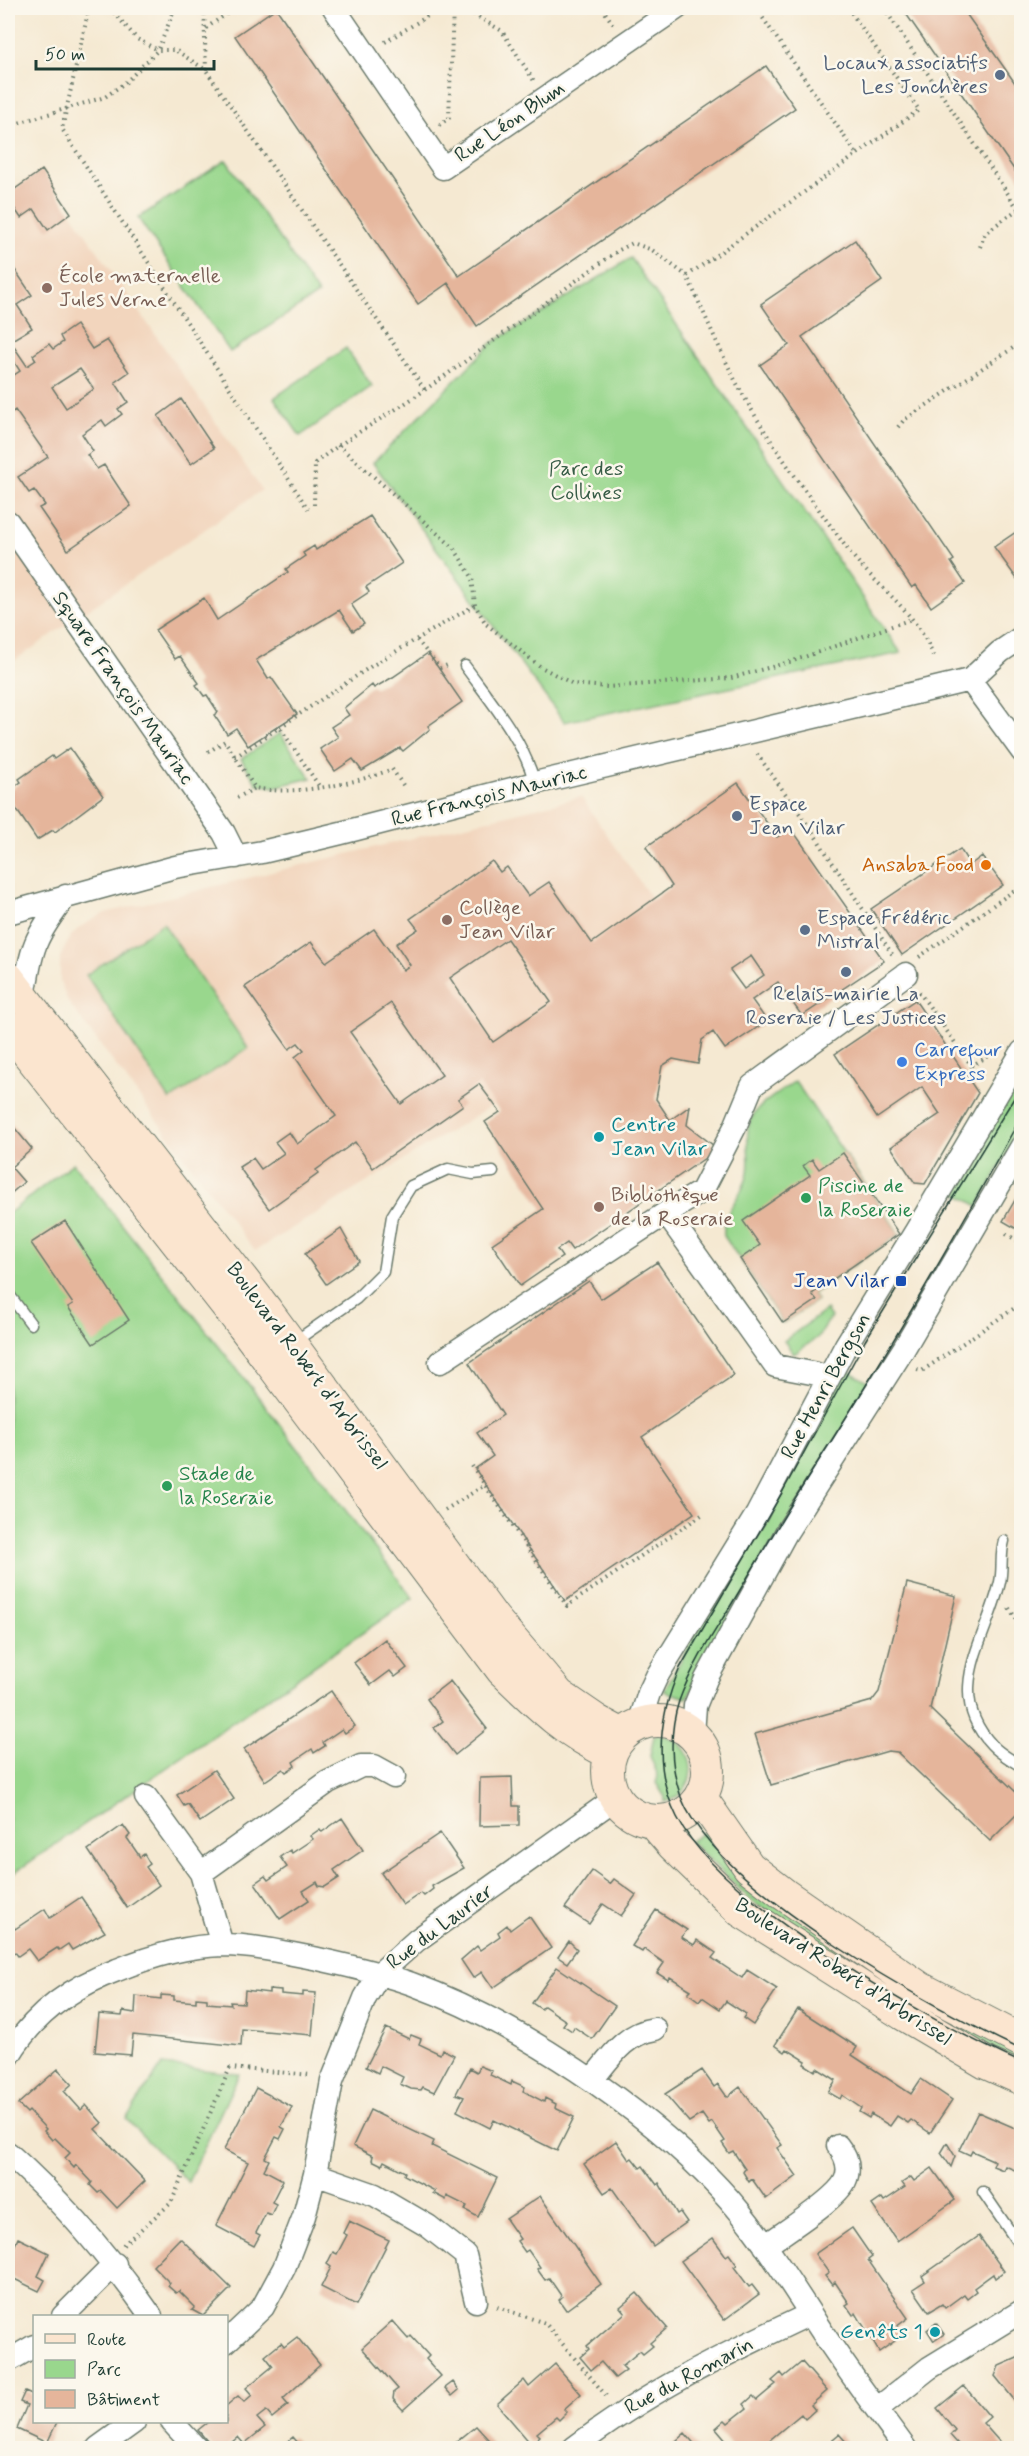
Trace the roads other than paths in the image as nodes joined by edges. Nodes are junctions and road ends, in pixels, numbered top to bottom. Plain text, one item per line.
1 (334, 8) edge
2 (677, 8) edge
3 (8, 522) edge
4 (1022, 637) edge
5 (465, 666) road end
6 (970, 680) junction
7 (1022, 751) edge
8 (535, 783) junction
9 (236, 857) junction
10 (66, 896) junction
11 (8, 913) edge
12 (906, 974) road end
13 (16, 988) edge
14 (8, 1028) edge
15 (1012, 1054) edge
16 (1022, 1146) edge
17 (493, 1172) dead end
18 (666, 1213) junction
19 (8, 1293) edge
20 (31, 1324) dead end
21 (280, 1352) junction
22 (440, 1362) dead end
23 (817, 1374) dead end
24 (1004, 1541) dead end
25 (693, 1734) junction
26 (624, 1738) junction
27 (1022, 1767) edge
28 (394, 1777) dead end
29 (146, 1797) dead end
30 (616, 1798) junction
31 (701, 1798) junction
32 (652, 1821) junction
33 (201, 1873) junction
34 (222, 1945) junction
35 (380, 1973) junction
36 (655, 2029) dead end
37 (1022, 2041) edge
38 (8, 2057) edge
39 (1022, 2079) edge
40 (592, 2080) junction
41 (838, 2146) dead end
42 (8, 2152) edge
43 (315, 2174) junction
44 (983, 2192) dead end
45 (765, 2246) junction
46 (1022, 2248) edge
47 (117, 2257) junction
48 (476, 2301) road end
49 (1022, 2311) edge
50 (810, 2314) junction
51 (64, 2315) edge
52 (150, 2315) edge
53 (228, 2340) edge
54 (33, 2347) edge
55 (8, 2361) edge
56 (877, 2409) junction
57 (131, 2423) edge
58 (174, 2423) edge
59 (98, 2448) edge
60 (196, 2448) edge
61 (574, 2448) edge
62 (905, 2448) edge

1 - 2 street, Rue Léon Blum
3 - 9 street, Square François Mauriac
4 - 6 street
5 - 8 lane
6 - 7 street
6 - 8 street, Rue François Mauriac
8 - 9 street, Rue François Mauriac
9 - 10 street, Rue François Mauriac
10 - 11 street, Rue François Mauriac
10 - 13 street
12 - 18 street
13 - 21 street, Boulevard Robert d'Arbrissel
14 - 21 street, Boulevard Robert d'Arbrissel
15 - 26 street, Rue Henri Bergson
16 - 25 street, Rue Henri Bergson
17 - 21 lane
18 - 22 street
18 - 23 street
19 - 20 lane
21 - 26 street, Boulevard Robert d'Arbrissel
21 - 26 street, Boulevard Robert d'Arbrissel
24 - 27 lane
25 - 26 street
25 - 31 street
26 - 30 street
28 - 33 street
29 - 33 street
30 - 32 street
30 - 35 street, Rue du Laurier
31 - 32 street
31 - 37 street, Boulevard Robert d'Arbrissel
32 - 39 street, Boulevard Robert d'Arbrissel
33 - 34 street
34 - 35 street
34 - 38 street
35 - 40 street
35 - 43 street, Rue du Laurier
36 - 40 street
40 - 45 street
41 - 45 street
42 - 47 street
43 - 48 street
43 - 53 street, Rue du Laurier
44 - 46 lane
45 - 50 street
47 - 51 street
47 - 52 street
49 - 56 street
50 - 56 street
50 - 61 street, Rue du Romarin
54 - 55 street
56 - 62 street
57 - 59 street
58 - 60 street

